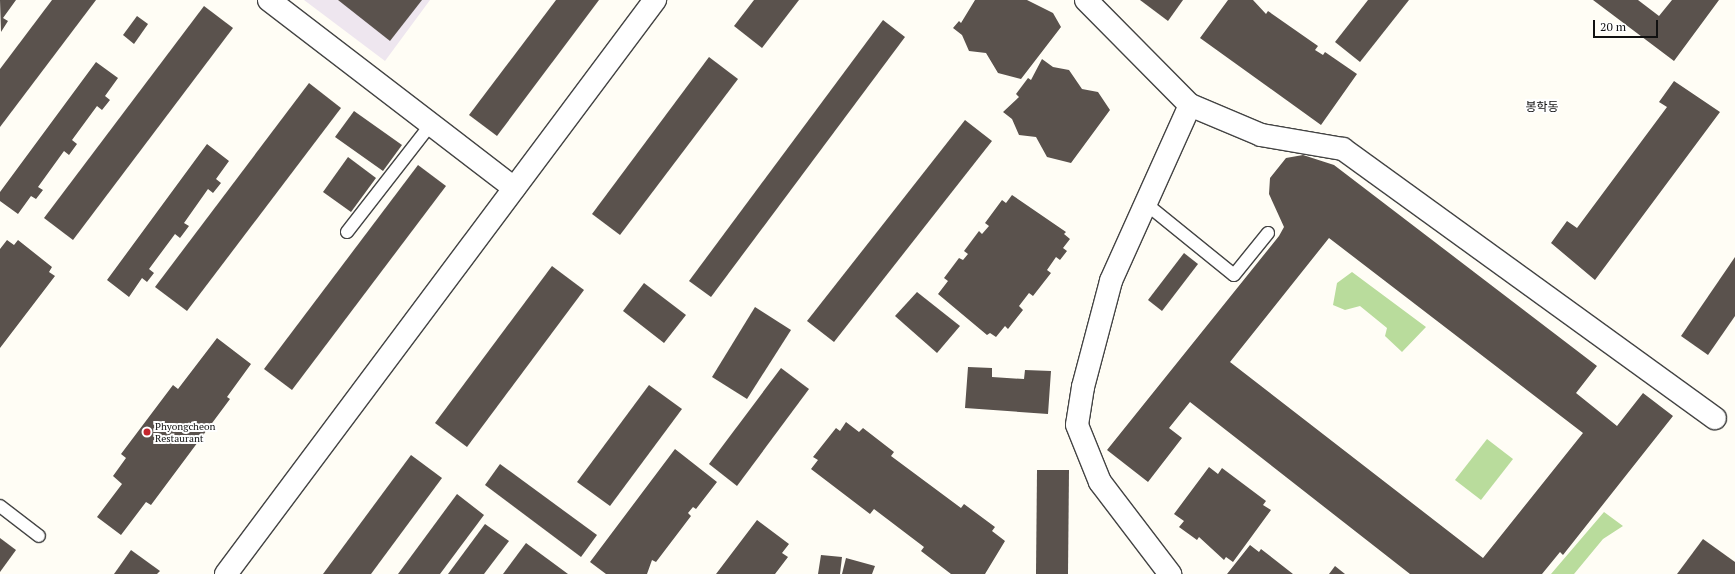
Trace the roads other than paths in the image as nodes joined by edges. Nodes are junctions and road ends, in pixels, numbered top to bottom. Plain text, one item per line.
1 (269, 0) edge
2 (655, 0) edge
3 (1086, 0) edge
4 (1190, 105) junction
5 (431, 124) junction
6 (514, 188) junction
7 (1146, 203) junction
8 (347, 232) dead end
9 (1268, 233) dead end
10 (1715, 418) dead end
11 (0, 506) edge
12 (39, 536) dead end
13 (226, 574) edge
14 (1170, 574) edge

1 - 5 street
2 - 6 street
3 - 4 street
4 - 7 street
4 - 10 street
5 - 6 street
5 - 8 lane
6 - 13 street
7 - 9 lane
7 - 14 street
11 - 12 lane

